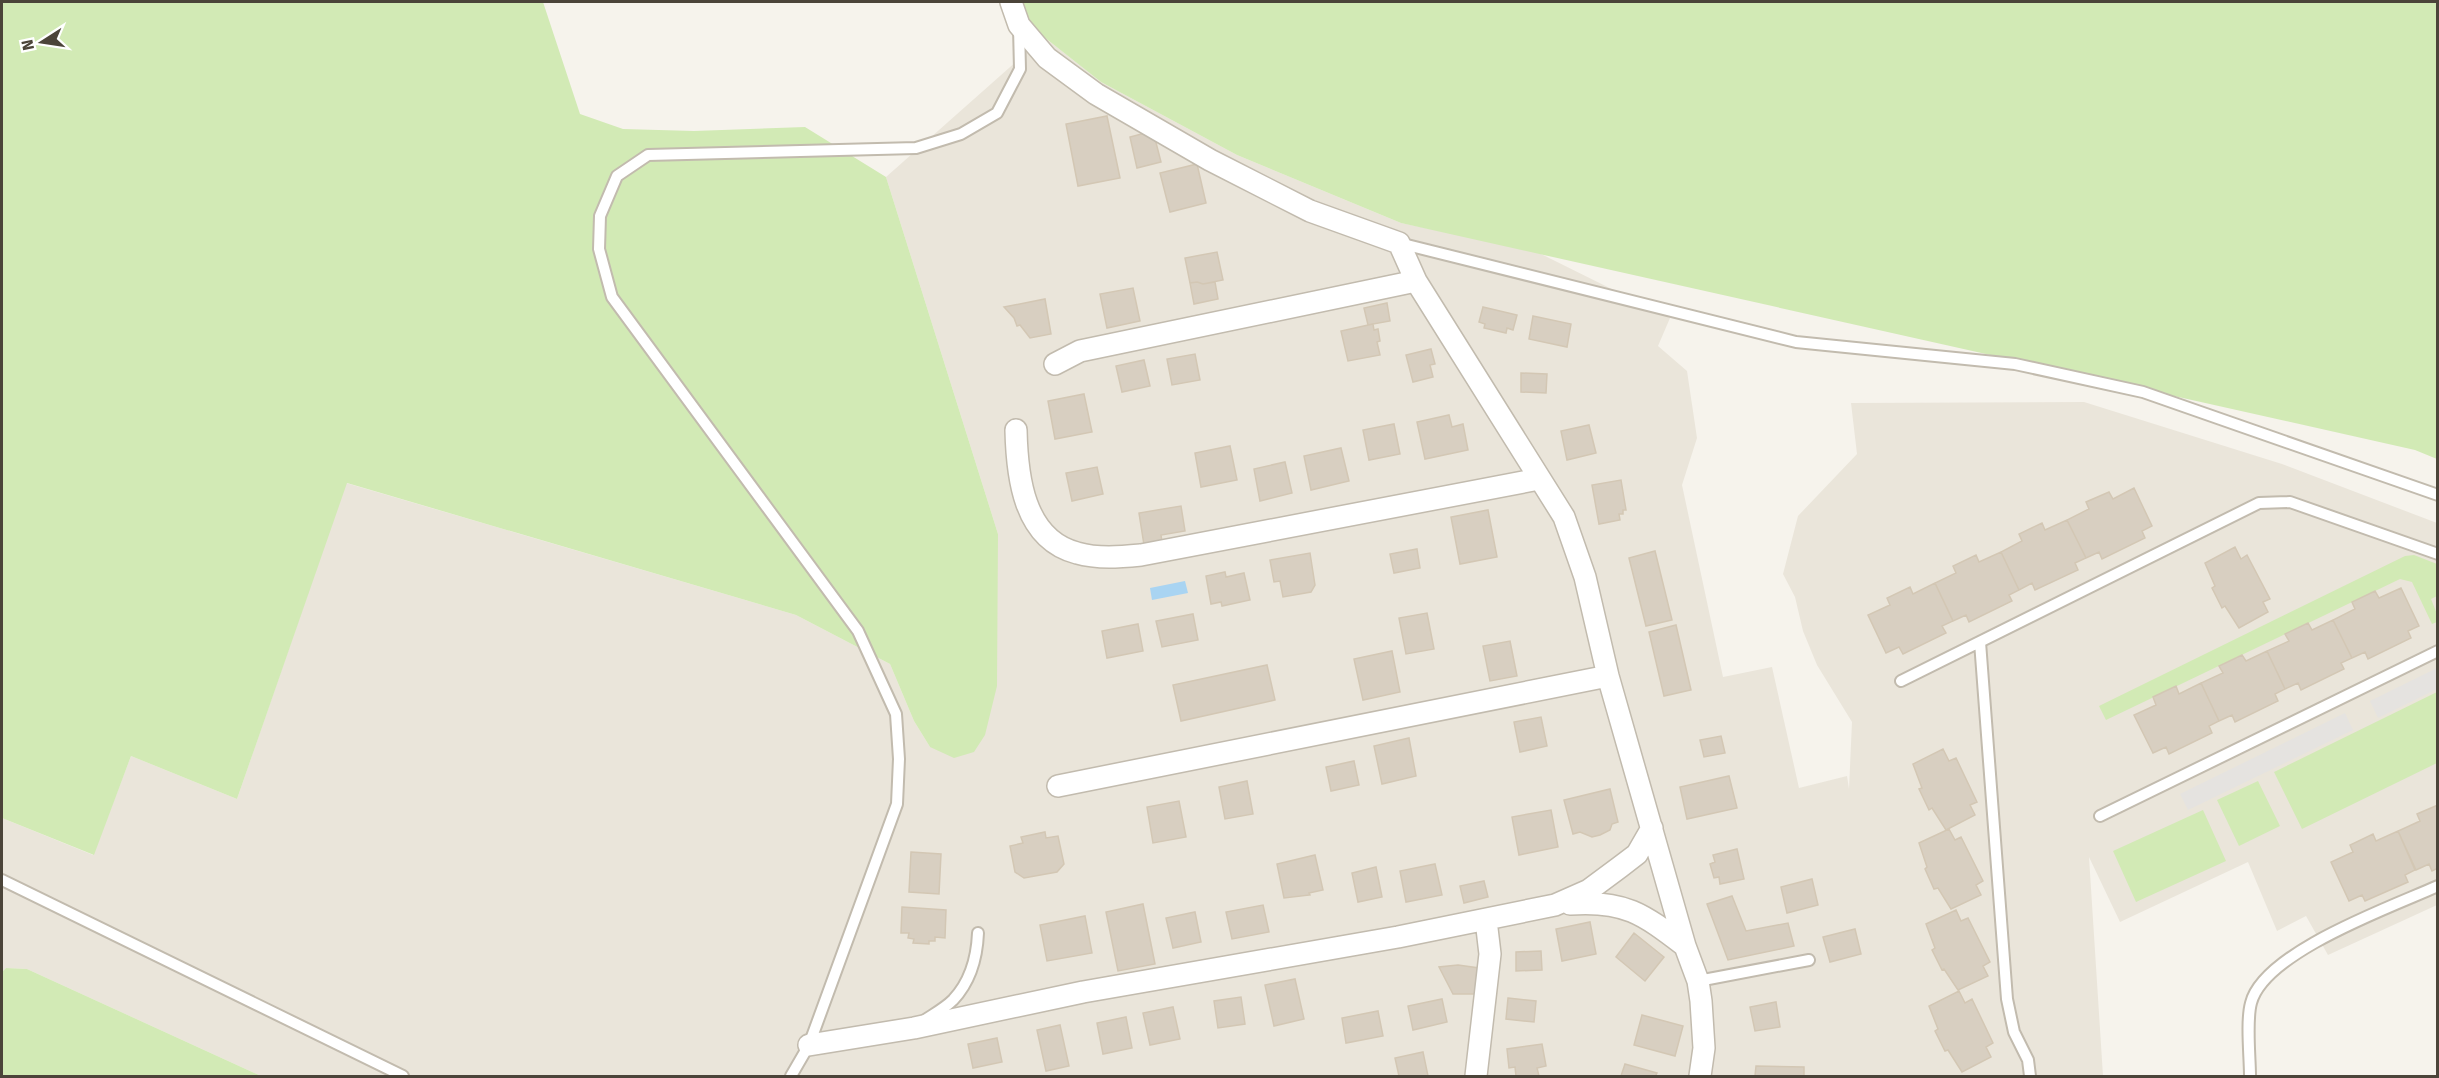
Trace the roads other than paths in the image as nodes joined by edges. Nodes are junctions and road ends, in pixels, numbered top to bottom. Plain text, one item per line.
1 (1011, 2) edge
2 (1018, 25) junction
3 (1399, 243) junction
4 (1416, 281) junction
5 (1055, 364) dead end
6 (1016, 430) dead end
7 (1539, 479) junction
8 (2438, 495) edge
9 (2438, 554) edge
10 (1980, 642) junction
11 (2438, 651) edge
12 (1608, 676) junction
13 (1900, 681) dead end
14 (1058, 786) dead end
15 (2100, 816) dead end
16 (1652, 828) junction
17 (2, 880) edge
18 (2438, 886) edge
19 (1555, 904) junction
20 (1486, 920) junction
21 (978, 933) dead end
22 (1685, 946) junction
23 (1809, 960) dead end
24 (1698, 981) junction
25 (914, 1028) junction
26 (808, 1045) junction
27 (403, 1077) edge
28 (791, 1077) edge
29 (1476, 1077) edge
30 (1700, 1077) edge
31 (2030, 1077) edge
32 (2250, 1077) edge

1 - 2 street
2 - 3 street
2 - 26 lane
3 - 4 street
3 - 8 lane
4 - 5 street
4 - 7 street
6 - 7 street
7 - 12 street
9 - 10 lane
10 - 13 lane
10 - 31 lane
11 - 15 lane
12 - 14 street
12 - 16 street
16 - 19 street
16 - 22 street
17 - 27 lane
18 - 32 lane
19 - 20 street
19 - 22 street
20 - 25 street
20 - 29 street
21 - 25 lane
22 - 24 street
23 - 24 lane
24 - 30 street
25 - 26 street
26 - 28 lane

